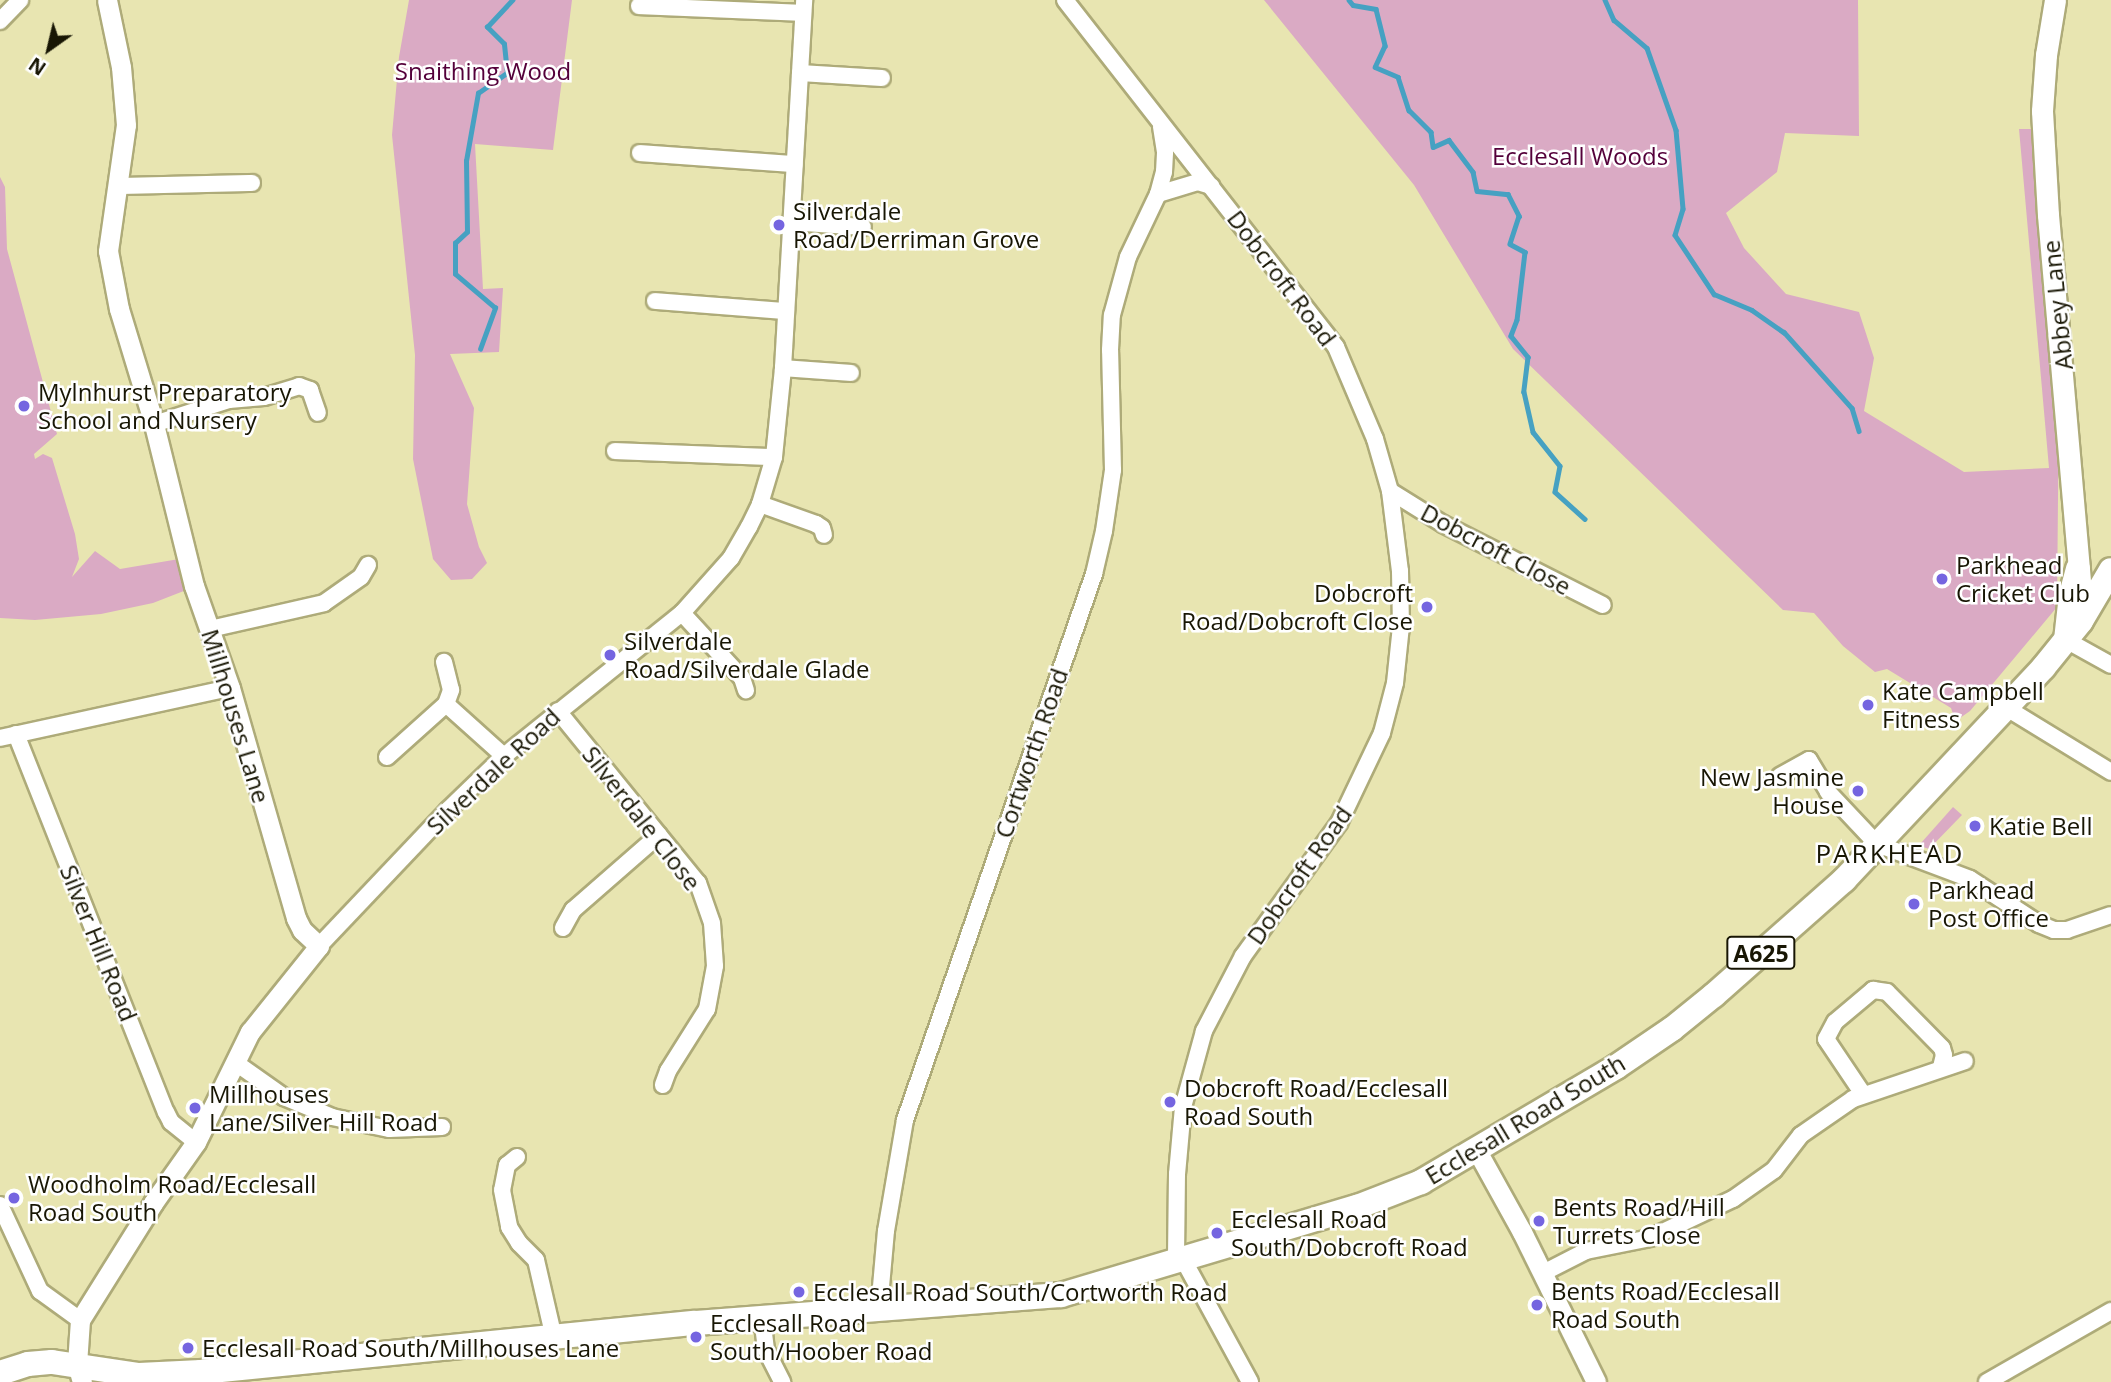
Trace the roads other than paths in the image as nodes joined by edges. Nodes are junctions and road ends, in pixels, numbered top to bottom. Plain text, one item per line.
1 (20, 0) edge
2 (107, 0) edge
3 (1065, 0) edge
4 (2055, 0) edge
5 (639, 6) dead end
6 (803, 7) edge
7 (0, 21) edge
8 (800, 73) junction
9 (882, 78) dead end
10 (1161, 124) junction
11 (640, 153) dead end
12 (795, 164) junction
13 (252, 183) dead end
14 (118, 186) junction
15 (1211, 186) junction
16 (1158, 194) junction
17 (791, 222) junction
18 (863, 228) dead end
19 (655, 301) dead end
20 (786, 311) junction
21 (782, 368) junction
22 (851, 373) dead end
23 (318, 413) dead end
24 (154, 424) junction
25 (615, 451) dead end
26 (774, 457) junction
27 (1390, 491) junction
28 (760, 504) junction
29 (824, 535) dead end
30 (2111, 559) edge
31 (2078, 563) junction
32 (368, 565) dead end
33 (2111, 570) edge
34 (1603, 605) dead end
35 (2091, 606) junction
36 (682, 613) junction
37 (210, 629) junction
38 (2066, 640) junction
39 (444, 662) dead end
40 (2111, 665) edge
41 (230, 688) junction
42 (746, 690) dead end
43 (446, 704) junction
44 (2005, 706) junction
45 (558, 711) junction
46 (8, 736) edge
47 (505, 756) junction
48 (387, 758) dead end
49 (2111, 772) edge
50 (1780, 776) dead end
51 (659, 835) junction
52 (1877, 844) junction
53 (2111, 915) edge
54 (563, 928) dead end
55 (319, 946) junction
56 (1965, 1061) dead end
57 (236, 1063) junction
58 (1941, 1067) junction
59 (663, 1086) dead end
60 (1863, 1094) junction
61 (442, 1127) dead end
62 (196, 1142) junction
63 (1476, 1149) junction
64 (517, 1157) dead end
65 (0, 1205) edge
66 (1180, 1260) junction
67 (1543, 1273) junction
68 (879, 1310) junction
69 (2111, 1311) edge
70 (762, 1317) junction
71 (80, 1321) junction
72 (554, 1338) junction
73 (0, 1373) edge
74 (80, 1373) edge
75 (782, 1382) edge
76 (1250, 1382) edge
77 (1596, 1382) edge
78 (1987, 1382) edge

1 - 7 street
2 - 14 street, Millhouses Lane
3 - 10 street, Dobcroft Road
4 - 31 main road, Abbey Lane
5 - 6 street
6 - 8 street, Silverdale Road
8 - 9 street
8 - 12 street, Silverdale Road
10 - 15 street, Dobcroft Road
10 - 16 street, Cortworth Road
11 - 12 street
12 - 17 street, Silverdale Road
13 - 14 street
14 - 24 street, Millhouses Lane
15 - 16 street
15 - 27 street, Dobcroft Road
16 - 68 street, Cortworth Road
17 - 18 street
17 - 20 street, Silverdale Road
19 - 20 street
20 - 21 street, Silverdale Road
21 - 22 street
21 - 26 street, Silverdale Road
23 - 24 street
24 - 37 street, Millhouses Lane
25 - 26 street
26 - 28 street, Silverdale Road
27 - 34 street, Dobcroft Close
27 - 66 street, Dobcroft Road
28 - 29 street
28 - 36 street, Silverdale Road
30 - 31 main road
31 - 35 main road, Abbey Lane
31 - 38 main road
32 - 37 street
33 - 35 main road, Ecclesall Road South / A625
35 - 38 main road, Ecclesall Road South / A625
36 - 42 street
36 - 45 street, Silverdale Road
37 - 41 street, Millhouses Lane
38 - 40 street
38 - 44 main road, Ecclesall Road South / A625
39 - 43 street
41 - 46 street
41 - 55 street, Millhouses Lane
43 - 47 street
43 - 48 street
44 - 49 street
44 - 52 main road, Ecclesall Road South / A625
45 - 47 street, Silverdale Road
45 - 51 street, Silverdale Close
46 - 62 street, Silver Hill Road
47 - 55 street, Silverdale Road
50 - 52 street
51 - 54 street
51 - 59 street, Silverdale Close
52 - 53 street
52 - 63 main road, Ecclesall Road South / A625
55 - 57 street
56 - 58 street
57 - 61 street
57 - 62 street
58 - 60 street
58 - 60 street
60 - 67 street
62 - 71 street
63 - 66 main road, Ecclesall Road South / A625
63 - 67 street
64 - 72 street
65 - 71 street
66 - 68 main road, Ecclesall Road South / A625
66 - 76 street
67 - 77 street
68 - 70 main road, Ecclesall Road South / A625
69 - 78 street
70 - 72 main road, Ecclesall Road South / A625
70 - 75 street
71 - 74 street
72 - 74 main road, Ecclesall Road South / A625
73 - 74 main road, Ecclesall Road South / A625

